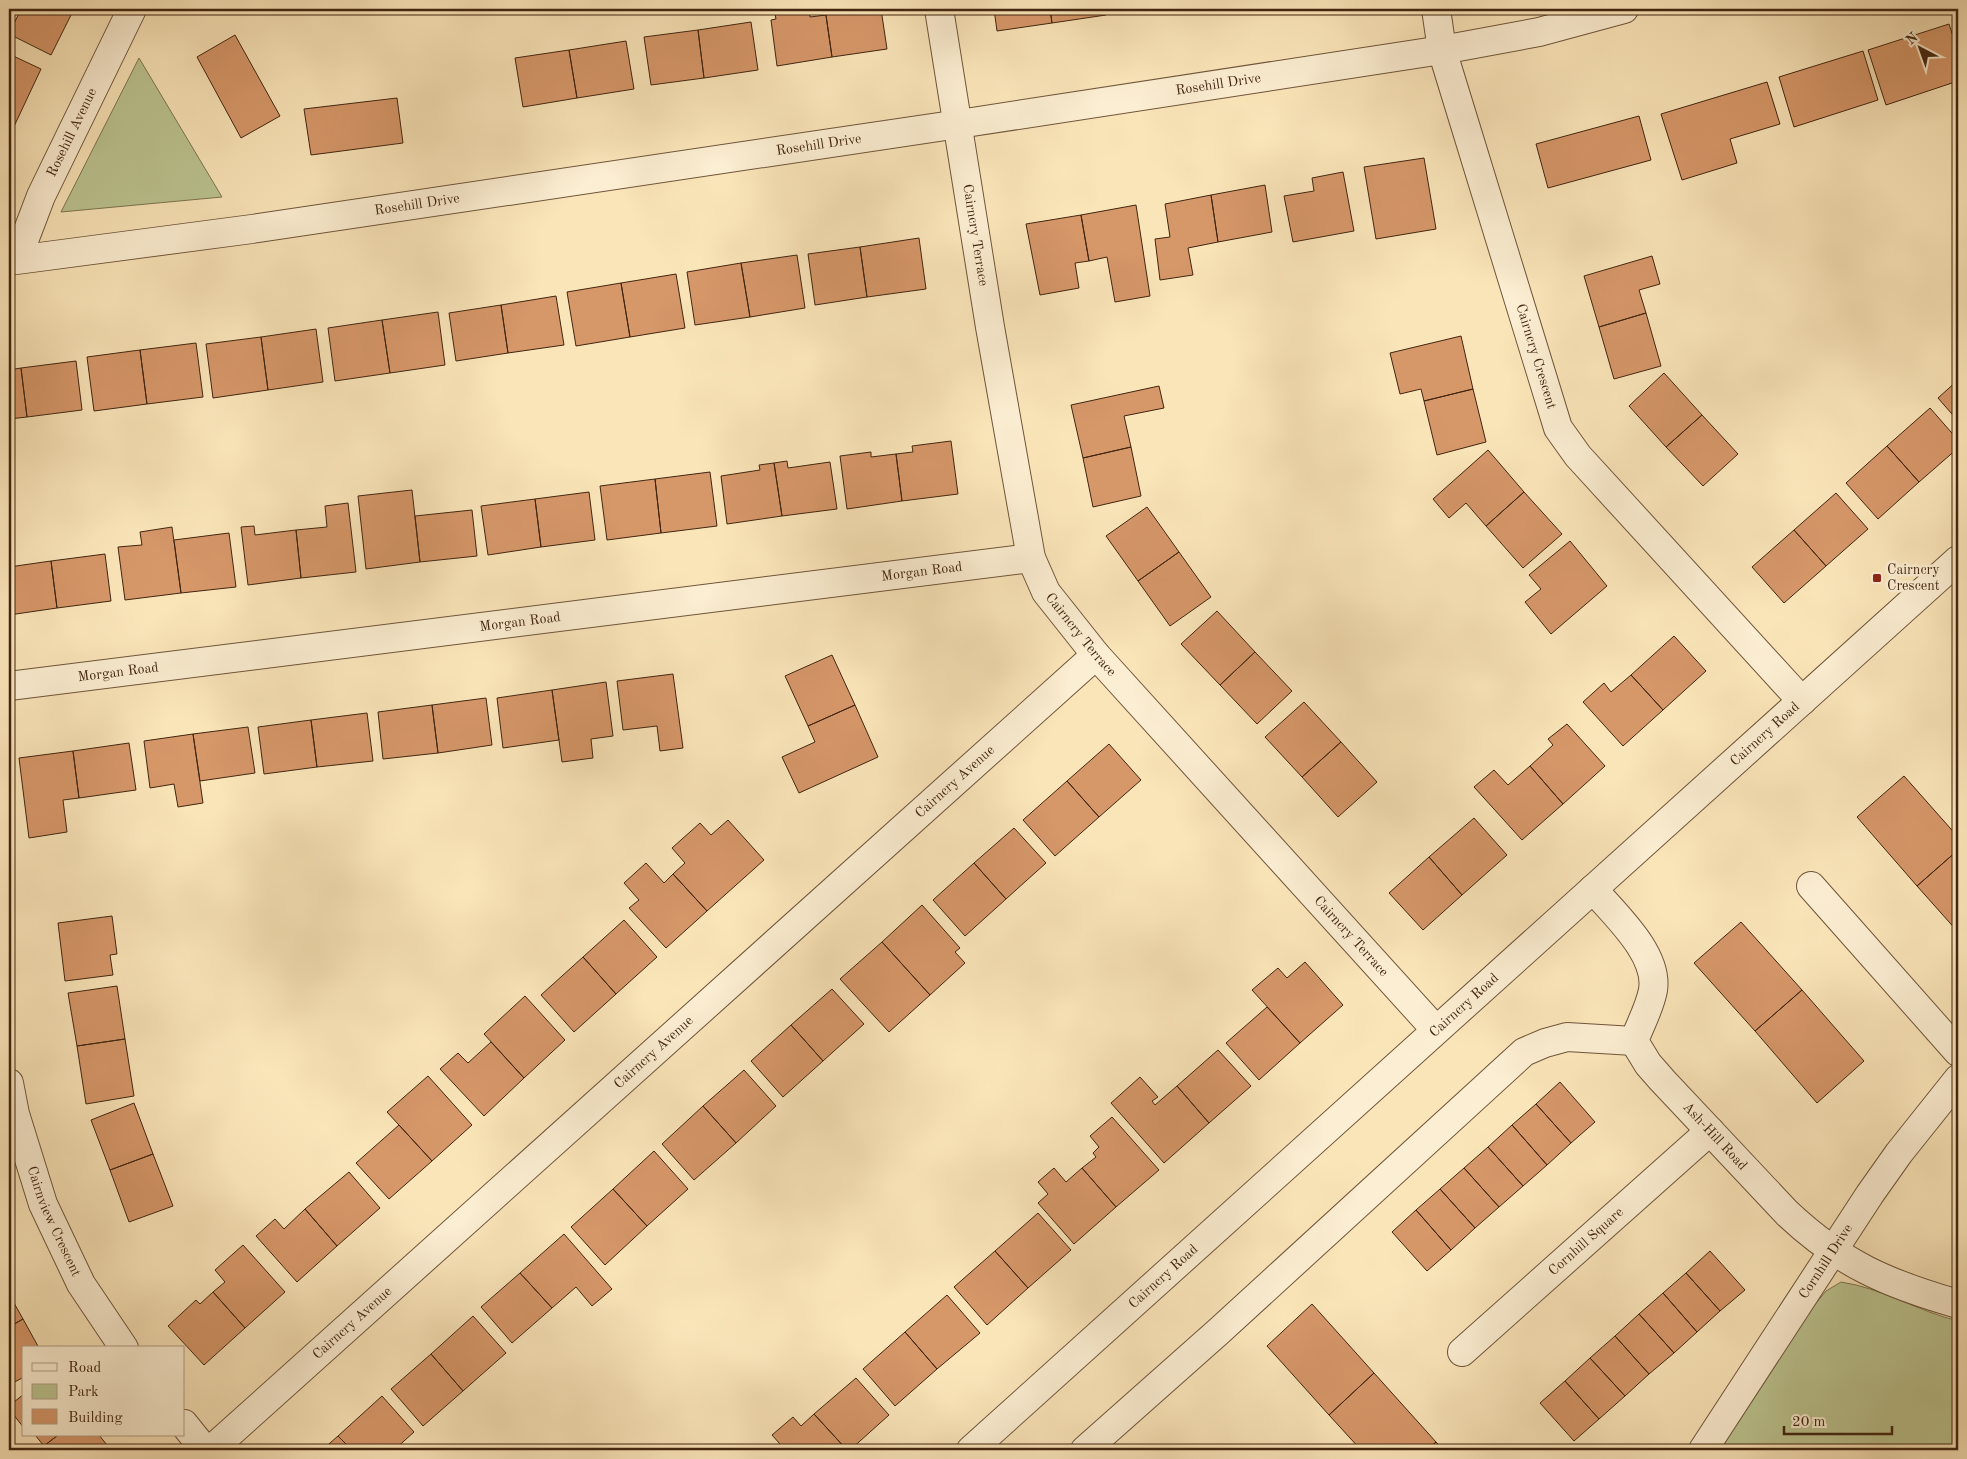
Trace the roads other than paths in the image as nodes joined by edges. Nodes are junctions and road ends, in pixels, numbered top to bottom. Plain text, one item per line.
1 (132, 9) edge
2 (939, 9) edge
3 (1436, 9) edge
4 (1624, 9) edge
5 (1442, 50) junction
6 (959, 124) junction
7 (13, 260) edge
8 (1031, 558) junction
9 (1958, 560) edge
10 (1096, 655) junction
11 (9, 686) edge
12 (1802, 700) junction
13 (1811, 886) dead end
14 (1593, 889) junction
15 (1436, 1030) junction
16 (1634, 1041) junction
17 (1958, 1052) edge
18 (1958, 1079) edge
19 (9, 1083) edge
20 (1710, 1132) junction
21 (1832, 1252) junction
22 (1958, 1304) edge
23 (123, 1346) edge
24 (1462, 1352) dead end
25 (185, 1425) edge
26 (205, 1450) edge
27 (211, 1450) edge
28 (971, 1450) edge
29 (1085, 1450) edge
30 (1703, 1450) edge

1 - 7 street, Rosehill Avenue
2 - 6 street, Cairncry Terrace
3 - 5 street, Cairncry Crescent
4 - 5 street, Rosehill Drive
5 - 6 street, Rosehill Drive
5 - 12 street, Cairncry Crescent
6 - 7 street, Rosehill Drive
6 - 8 street, Cairncry Terrace
8 - 10 street, Cairncry Terrace
8 - 11 street, Morgan Road
9 - 12 street, Cairncry Road
10 - 15 street, Cairncry Terrace
10 - 27 street, Cairncry Avenue
12 - 14 street, Cairncry Road
13 - 17 street
14 - 15 street, Cairncry Road
14 - 16 street
15 - 28 street, Cairncry Road
16 - 20 street, Ash-Hill Road
16 - 29 street
18 - 21 street, Cornhill Drive
19 - 23 street, Cairnview Crescent
20 - 21 street, Ash-Hill Road
20 - 24 street, Cornhill Square
21 - 22 street, Ash-Hill Road
21 - 30 street, Cornhill Drive
25 - 26 street

